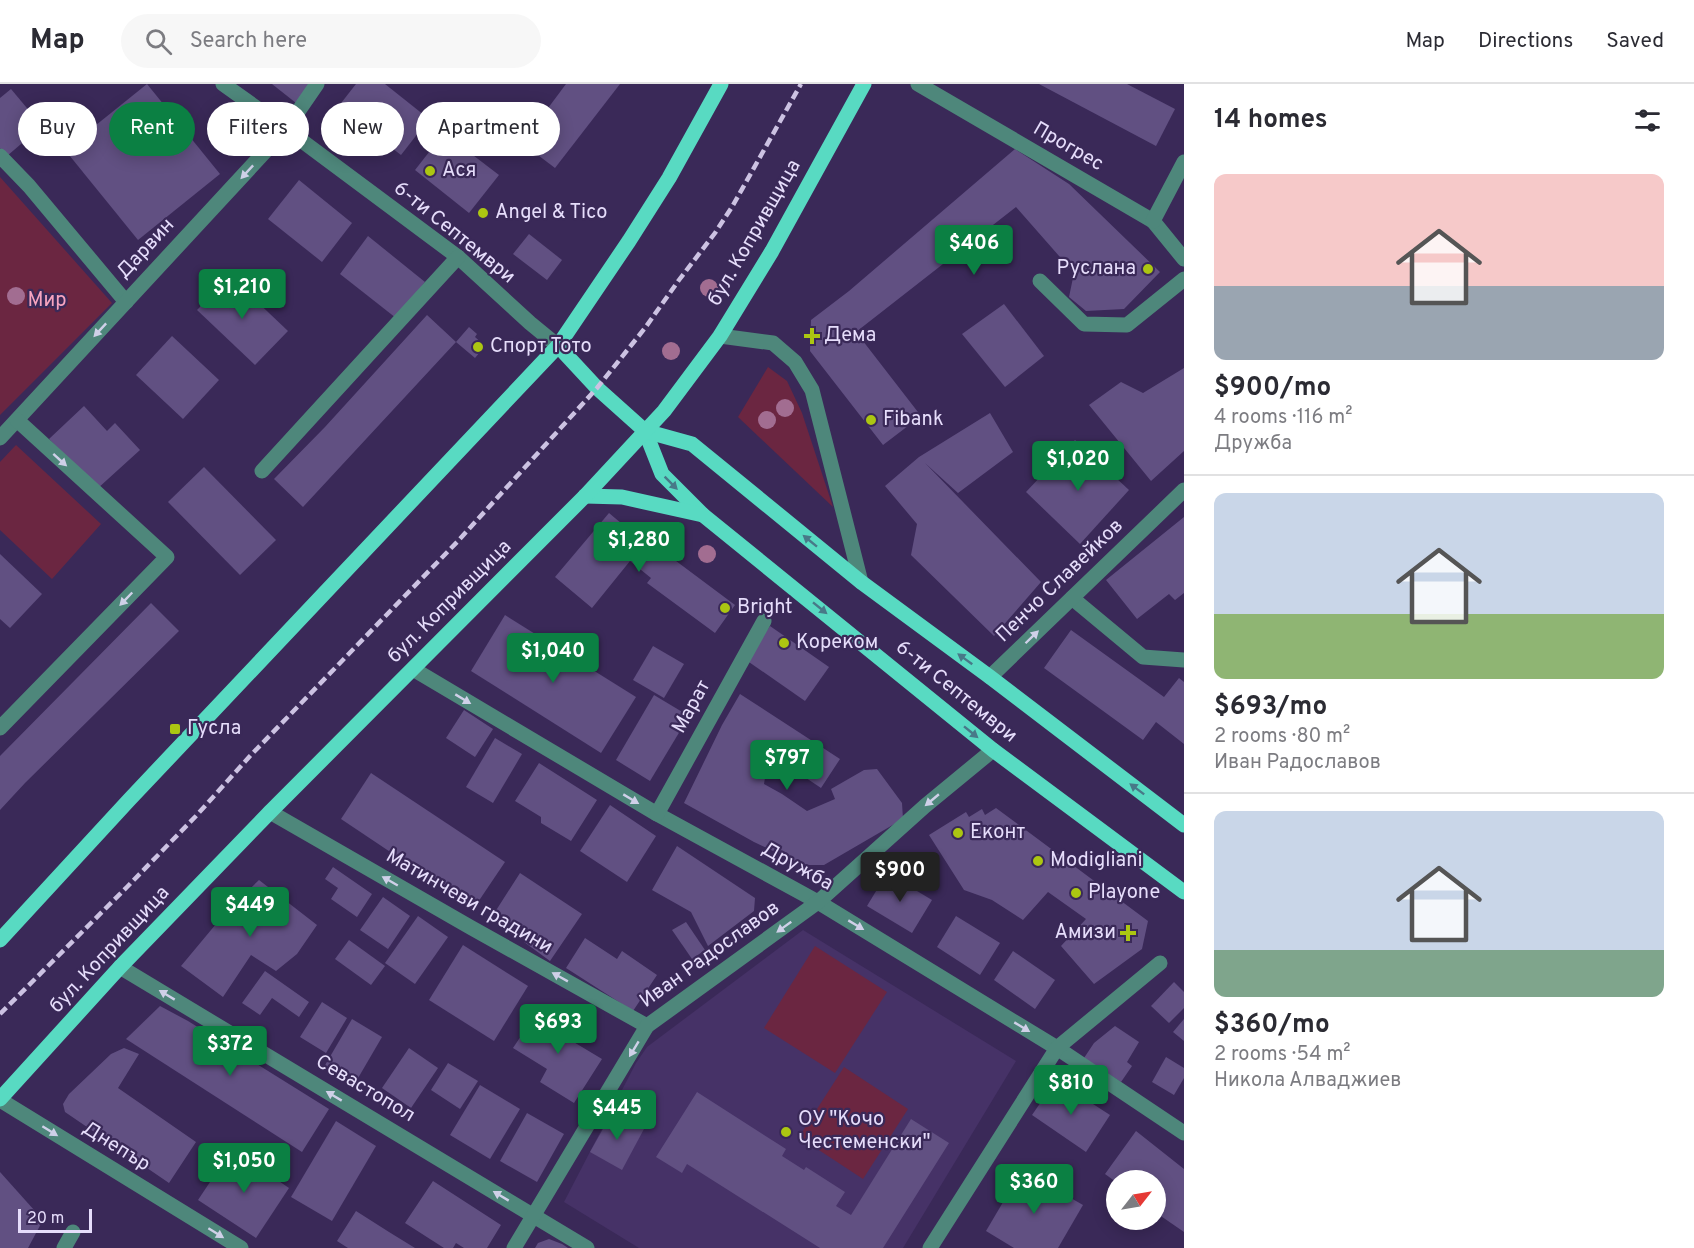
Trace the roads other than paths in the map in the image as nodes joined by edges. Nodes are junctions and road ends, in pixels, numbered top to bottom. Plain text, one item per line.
1 (223, 84) edge
2 (317, 84) edge
3 (721, 84) edge
4 (864, 84) edge
5 (918, 84) edge
6 (248, 102) edge
7 (305, 102) edge
8 (309, 146) edge
9 (0, 156) edge
10 (261, 156) edge
11 (1184, 162) edge
12 (1153, 220) junction
13 (458, 257) junction
14 (1184, 260) edge
15 (1184, 279) edge
16 (1040, 281) dead end
17 (126, 302) junction
18 (720, 336) junction
19 (558, 346) junction
20 (17, 420) junction
21 (645, 431) junction
22 (0, 438) edge
23 (262, 471) dead end
24 (1184, 490) edge
25 (585, 496) junction
26 (703, 515) junction
27 (861, 582) junction
28 (1072, 598) junction
29 (764, 621) dead end
30 (1184, 660) edge
31 (413, 669) junction
32 (990, 677) junction
33 (0, 728) edge
34 (993, 750) junction
35 (270, 812) junction
36 (657, 814) junction
37 (1184, 825) edge
38 (1184, 892) edge
39 (818, 902) junction
40 (0, 940) edge
41 (1160, 963) dead end
42 (120, 967) junction
43 (647, 1026) junction
44 (1057, 1048) junction
45 (0, 1099) edge
46 (1184, 1133) edge
47 (533, 1215) junction
48 (73, 1232) dead end
49 (64, 1248) edge
50 (241, 1248) edge
51 (514, 1248) edge
52 (587, 1248) edge
53 (930, 1248) edge

1 - 6 street, 6-ти Септември
2 - 7 street, Дарвин
3 - 19 main road
4 - 18 main road, бул. Копривщица
5 - 12 street, Прогрес
8 - 13 street, 6-ти Септември
9 - 17 street
10 -> 17 street, Дарвин
11 - 12 street
12 - 14 street, Прогрес
13 - 19 street, 6-ти Септември
13 - 23 street
15 - 16 street
17 -> 20 street, Дарвин
18 - 21 main road, бул. Копривщица
18 - 27 street
19 - 21 main road, 6-ти Септември
19 - 40 main road
20 - 22 street, Дарвин
20 -> 33 street
21 - 25 main road, бул. Копривщица
21 -> 26 main road, 6-ти Септември
27 -> 21 main road, 6-ти Септември
24 - 28 street, Пенчо Славейков
25 - 26 main road
25 - 31 main road, бул. Копривщица
26 -> 34 main road, 6-ти Септември
32 -> 27 main road, 6-ти Септември
28 - 30 street
32 -> 28 street, Пенчо Славейков
29 - 36 street, Марат
31 - 35 main road, бул. Копривщица
31 -> 36 street, Дружба
37 -> 32 main road, 6-ти Септември
34 - 38 main road, 6-ти Септември
34 -> 39 street, Иван Радославов
35 - 42 main road, бул. Копривщица
43 -> 35 street, Матинчеви градини
36 - 39 street, Дружба
39 -> 43 street, Иван Радославов
39 -> 44 street, Дружба
41 - 44 street
42 - 45 main road, бул. Копривщица
47 -> 42 street, Севастопол
43 -> 47 street, Иван Радославов
44 - 46 street, Дружба
44 - 53 street
45 -> 50 street, Днепър
47 - 51 street, Иван Радославов
47 - 52 street, Севастопол
48 - 49 street

